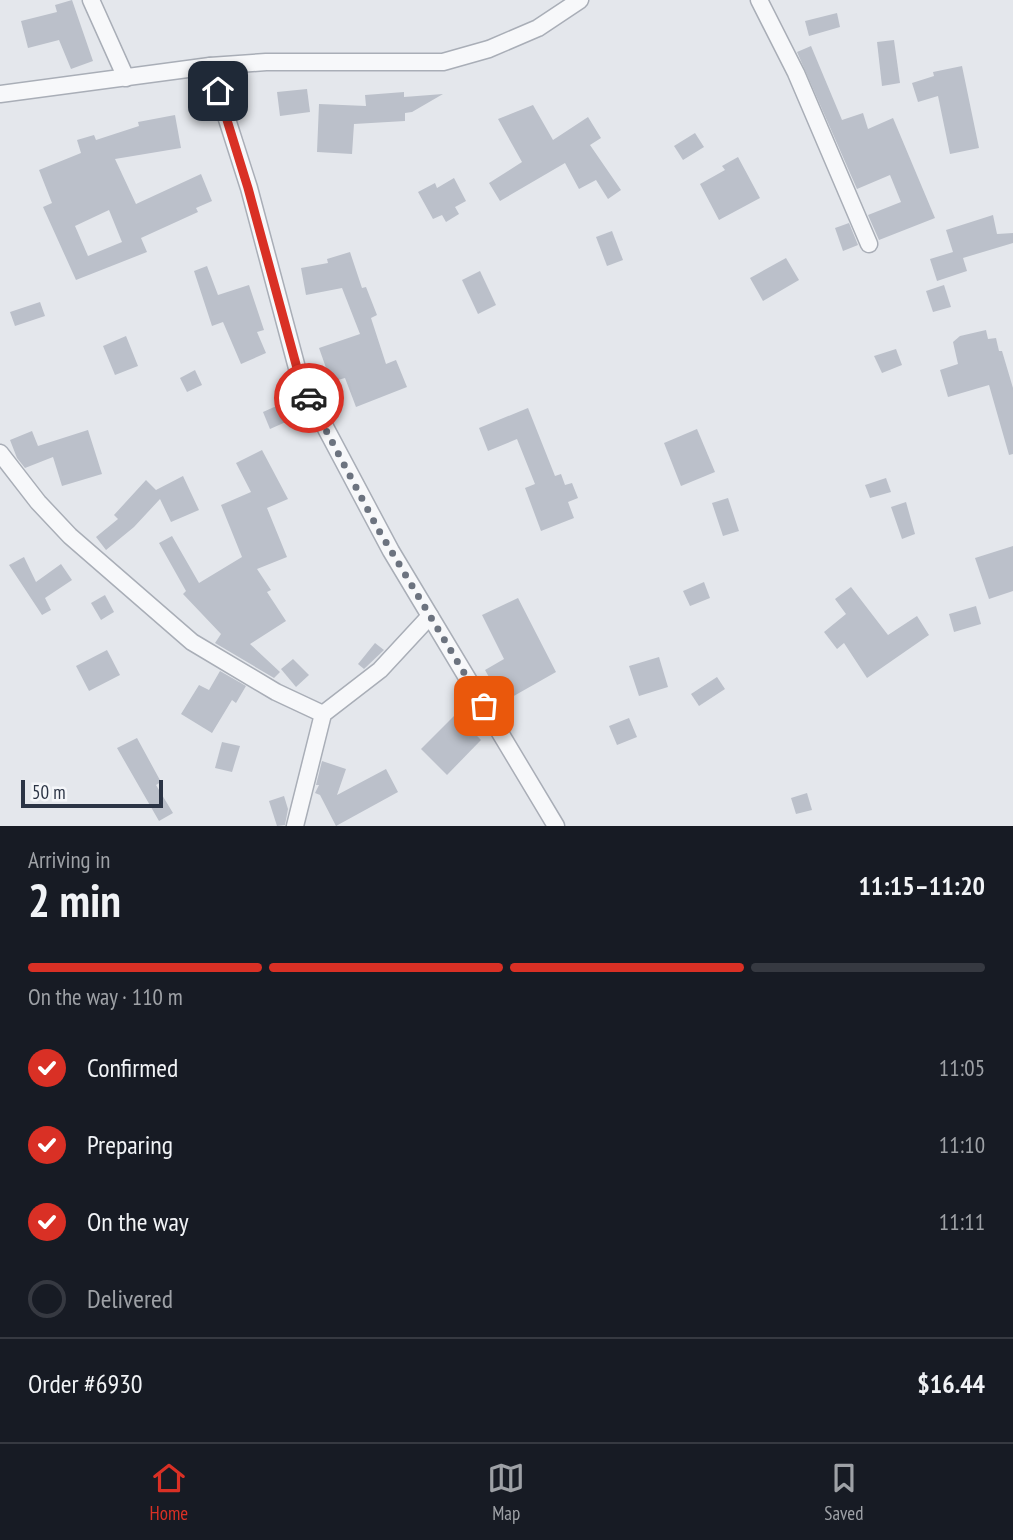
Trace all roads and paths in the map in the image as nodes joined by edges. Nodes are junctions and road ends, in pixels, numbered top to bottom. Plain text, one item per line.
1 (91, 0) edge
2 (580, 0) edge
3 (759, 0) edge
4 (210, 66) junction
5 (125, 78) junction
6 (0, 93) edge
7 (869, 244) dead end
8 (0, 453) edge
9 (430, 616) junction
10 (323, 714) junction
11 (295, 826) edge
12 (556, 826) edge

1 - 5 street
2 - 4 street
3 - 7 street
4 - 5 street
4 - 9 street
5 - 6 street
8 - 10 street
9 - 10 street
9 - 12 street
10 - 11 street

